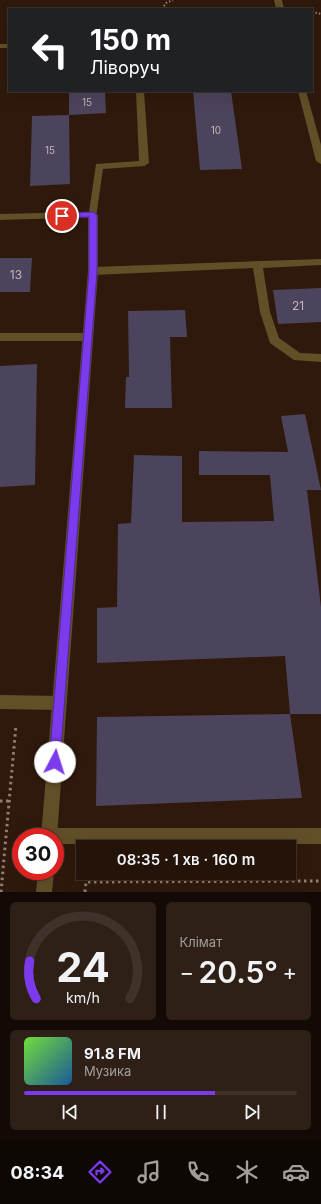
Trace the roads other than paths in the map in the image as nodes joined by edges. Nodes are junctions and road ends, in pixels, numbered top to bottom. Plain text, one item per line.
1 (140, 92) edge
2 (302, 92) edge
3 (321, 161) edge
4 (93, 215) junction
5 (0, 218) edge
6 (321, 262) edge
7 (258, 265) junction
8 (93, 271) junction
9 (0, 337) edge
10 (88, 337) junction
11 (321, 358) edge
12 (0, 702) edge
13 (59, 703) junction
14 (50, 828) edge
15 (64, 836) edge
16 (321, 836) edge
17 (45, 880) edge
18 (44, 892) edge

1 - 4 street
2 - 3 street
4 - 5 street
4 - 8 street
6 - 7 street
7 - 8 street
7 - 11 street
8 - 10 street
9 - 10 street
10 - 13 street
12 - 13 street
13 - 14 street
15 - 16 street
17 - 18 street

